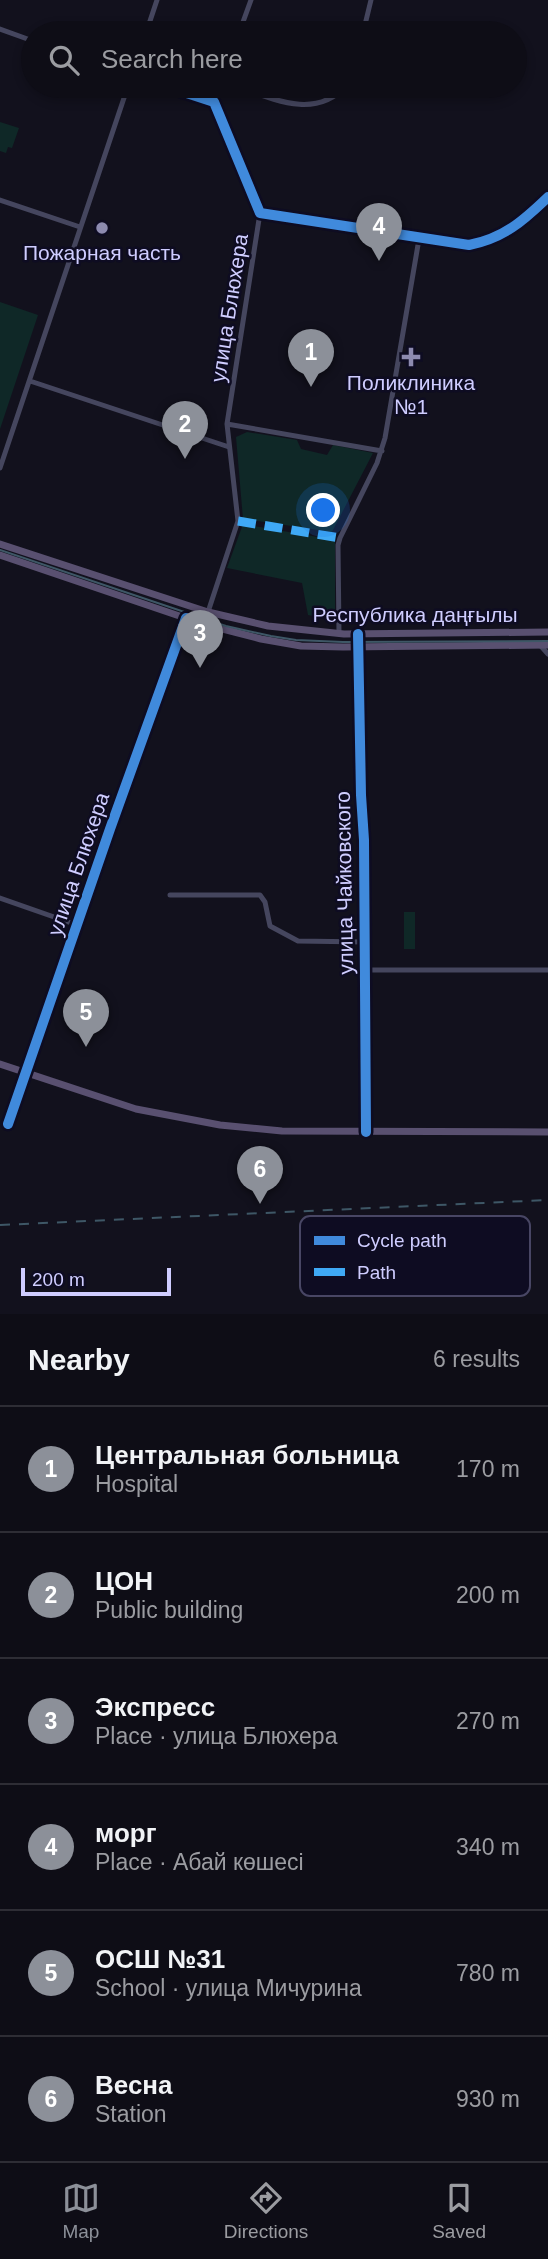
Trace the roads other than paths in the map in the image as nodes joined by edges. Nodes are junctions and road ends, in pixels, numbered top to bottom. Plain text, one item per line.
1 (157, 0) edge
2 (251, 0) edge
3 (371, 0) edge
4 (150, 21) edge
5 (243, 21) edge
6 (366, 21) edge
7 (0, 29) edge
8 (21, 37) edge
9 (124, 98) edge
10 (202, 98) edge
11 (216, 98) edge
12 (270, 98) edge
13 (332, 98) edge
14 (214, 102) junction
15 (548, 197) edge
16 (0, 200) edge
17 (260, 214) junction
18 (80, 227) junction
19 (419, 239) junction
20 (30, 381) junction
21 (227, 424) junction
22 (229, 447) junction
23 (382, 451) junction
24 (0, 468) edge
25 (0, 544) edge
26 (0, 555) edge
27 (208, 612) junction
28 (186, 618) junction
29 (548, 632) edge
30 (339, 634) junction
31 (358, 634) junction
32 (544, 645) edge
33 (358, 647) junction
34 (548, 654) edge
35 (170, 895) dead end
36 (0, 898) edge
37 (77, 925) junction
38 (365, 942) junction
39 (365, 970) junction
40 (548, 970) edge
41 (0, 1064) edge
42 (25, 1073) junction
43 (8, 1124) dead end
44 (366, 1132) junction
45 (548, 1132) edge

1 - 4 street
2 - 5 street
3 - 6 street
7 - 8 street
9 - 18 street
10 - 14 street
11 - 14 street
12 - 13 street
14 - 17 street
15 - 19 street
16 - 18 street
17 - 19 street
17 - 21 street, улица Блюхера
18 - 20 street
19 - 23 street
20 - 22 street
20 - 24 street
21 - 22 street, улица Блюхера
21 - 23 street
22 - 27 street, улица Блюхера
23 - 30 street
25 - 27 main road, Республика даңғылы
26 - 28 main road, Республика даңғылы
27 - 30 main road, Республика даңғылы
28 - 33 main road, Республика даңғылы
28 - 37 street, улица Блюхера
29 - 31 main road, Республика даңғылы
30 - 31 main road, Республика даңғылы
31 - 33 street, улица Чайковского
32 - 33 main road, Республика даңғылы
32 - 34 street
33 - 38 street, улица Чайковского
35 - 38 street
36 - 37 street
37 - 42 street, улица Блюхера
38 - 39 street, улица Чайковского
39 - 40 street
39 - 44 street, улица Чайковского
41 - 42 main road
42 - 43 street, улица Блюхера
42 - 44 main road
44 - 45 main road

